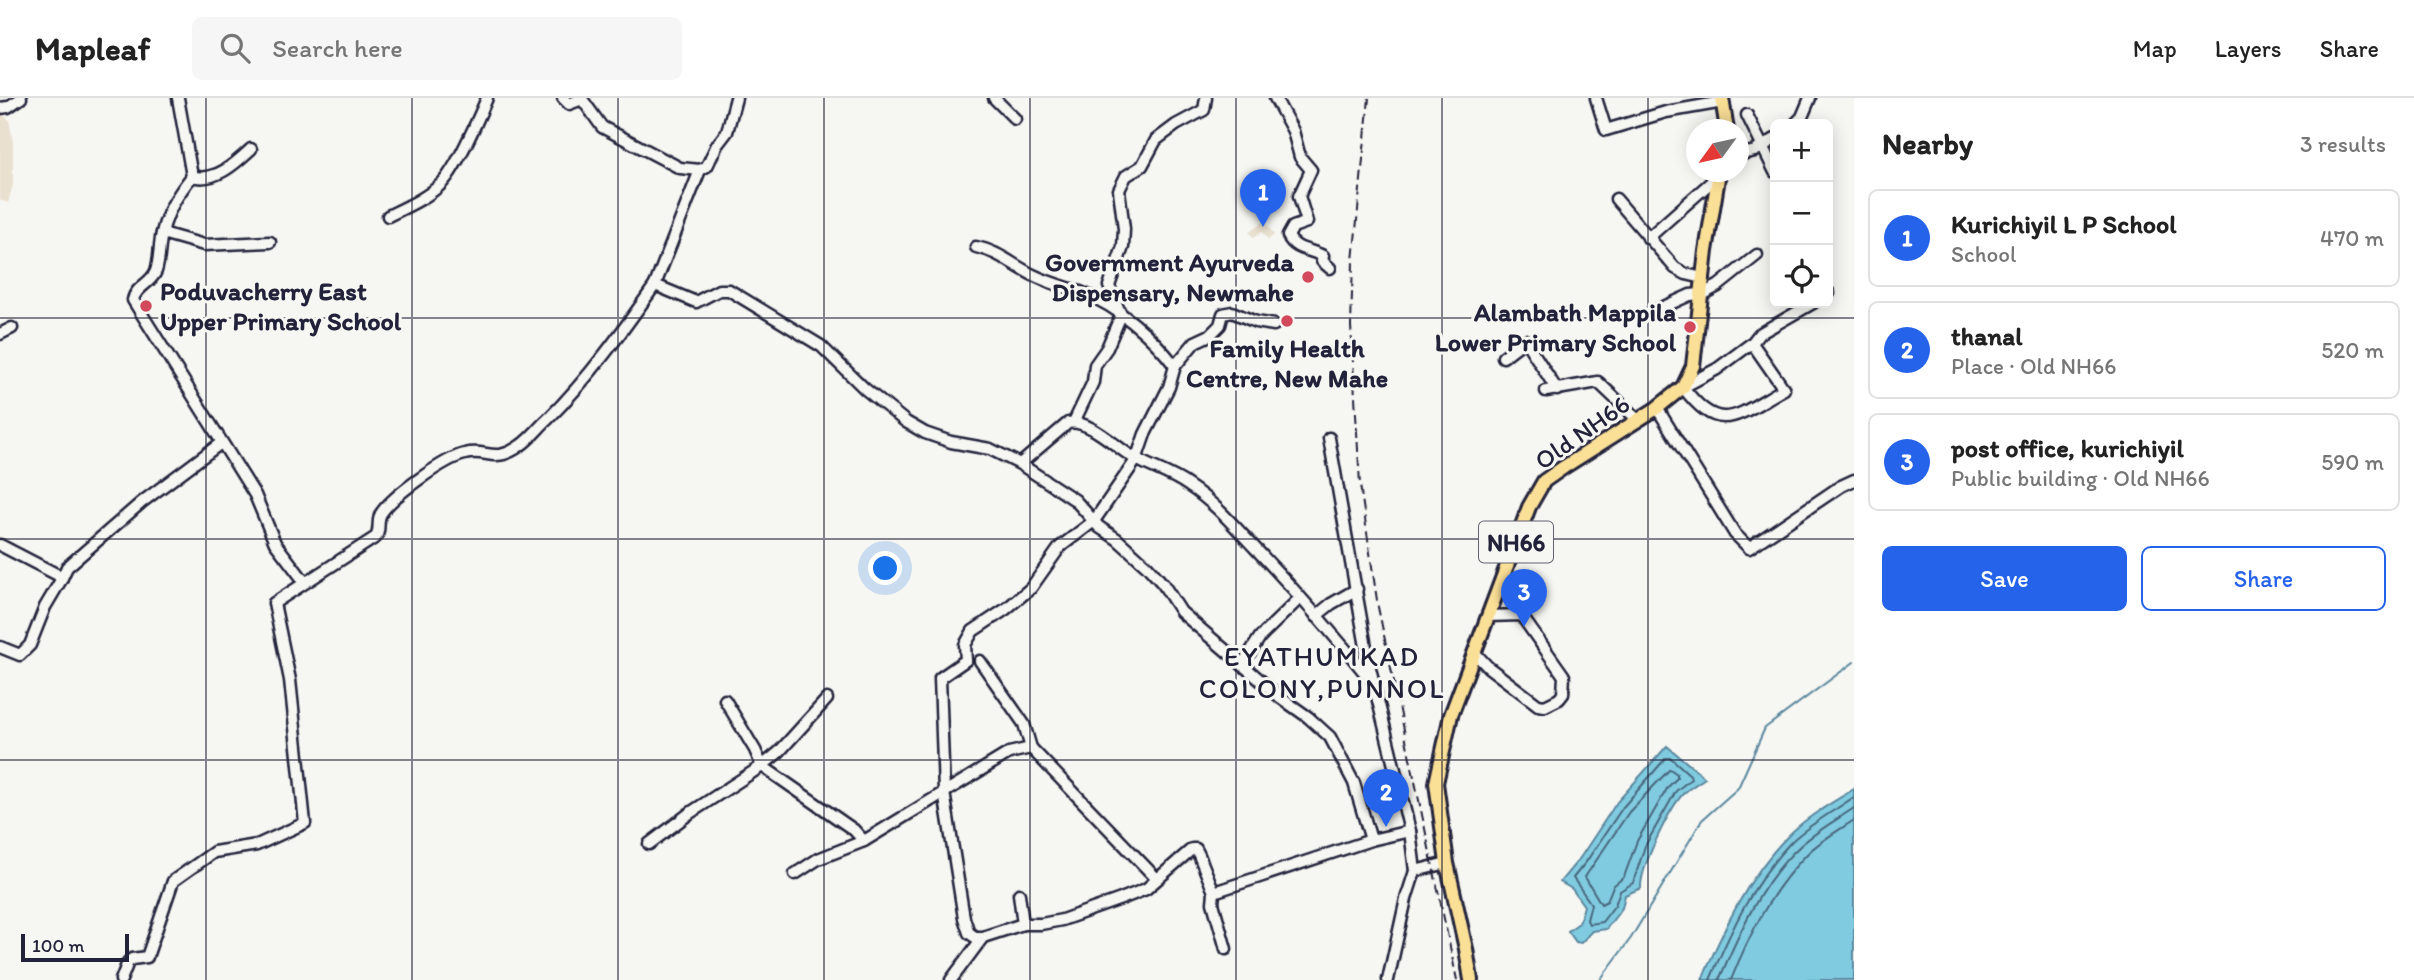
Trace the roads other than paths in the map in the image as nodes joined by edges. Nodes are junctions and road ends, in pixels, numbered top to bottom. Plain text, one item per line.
1 (21, 98) edge
2 (178, 98) edge
3 (487, 98) edge
4 (563, 98) edge
5 (736, 98) edge
6 (994, 98) edge
7 (1206, 98) edge
8 (1275, 98) edge
9 (1596, 98) edge
10 (1810, 98) edge
11 (1722, 100) edge
12 (0, 108) edge
13 (1747, 115) dead end
14 (1015, 119) dead end
15 (1725, 119) edge
16 (1800, 119) edge
17 (1770, 142) edge
18 (1762, 147) junction
19 (251, 149) dead end
20 (1749, 151) edge
21 (1770, 162) edge
22 (700, 170) junction
23 (192, 176) junction
24 (1709, 182) edge
25 (1716, 182) edge
26 (1616, 200) dead end
27 (388, 216) dead end
28 (162, 233) junction
29 (1648, 238) junction
30 (270, 242) dead end
31 (975, 247) dead end
32 (1757, 255) dead end
33 (1329, 268) dead end
34 (1703, 278) junction
35 (655, 285) junction
36 (1701, 294) junction
37 (1804, 308) edge
38 (1650, 313) dead end
39 (1121, 315) junction
40 (1274, 325) dead end
41 (12, 328) dead end
42 (0, 334) edge
43 (1752, 343) junction
44 (1503, 357) dead end
45 (1175, 366) junction
46 (1683, 387) junction
47 (1657, 408) junction
48 (1638, 420) junction
49 (1074, 422) junction
50 (1329, 438) dead end
51 (221, 443) junction
52 (1136, 460) junction
53 (1020, 464) junction
54 (1854, 480) edge
55 (1094, 521) junction
56 (0, 545) edge
57 (61, 580) junction
58 (304, 581) junction
59 (1357, 589) junction
60 (1300, 598) junction
61 (1316, 615) junction
62 (1488, 615) junction
63 (0, 647) edge
64 (1474, 652) junction
65 (980, 661) dead end
66 (1242, 665) junction
67 (1374, 684) junction
68 (827, 699) dead end
69 (725, 700) dead end
70 (1031, 748) junction
71 (762, 766) junction
72 (944, 792) junction
73 (1410, 831) junction
74 (864, 841) junction
75 (1371, 841) junction
76 (649, 844) dead end
77 (1447, 863) junction
78 (1415, 870) junction
79 (795, 874) dead end
80 (1156, 878) junction
81 (1213, 892) junction
82 (1019, 894) dead end
83 (1023, 924) junction
84 (983, 937) junction
85 (1226, 949) dead end
86 (121, 980) edge
87 (950, 980) edge
88 (1388, 980) edge
89 (1471, 980) edge

1 - 12 street
2 - 23 street
3 - 27 street
4 - 22 street
5 - 22 street
6 - 14 street
7 - 39 street
8 - 33 street
9 - 11 street
10 - 16 street
11 - 15 main road
13 - 18 street
17 - 18 street
18 - 20 street
18 - 21 street
19 - 23 street
22 - 35 street
23 - 28 street
24 - 29 street
25 - 34 main road
26 - 29 street
28 - 30 street
28 - 51 street
29 - 34 street
31 - 39 street
32 - 36 street
34 - 36 main road
35 - 53 street
35 - 58 street
36 - 38 street
36 - 46 main road
37 - 43 street
39 - 45 street
39 - 49 street
40 - 45 street
41 - 42 street
43 - 46 street
43 - 46 street
44 - 48 street
45 - 52 street
46 - 47 main road, Old NH66 / NH66
47 - 48 main road, Old NH66 / NH66
47 - 54 street
48 - 62 main road, Old NH66 / NH66
49 - 52 street
49 - 53 street
50 - 59 street
51 - 57 street
51 - 58 street
52 - 55 street
52 - 60 street
53 - 55 street
55 - 66 street
55 - 72 street
56 - 57 street
57 - 63 street
58 - 86 street
59 - 61 street
59 - 67 street
60 - 61 street
60 - 66 street
61 - 67 street
62 - 64 main road, Old NH66 / NH66
62 - 64 street
64 - 77 main road, Old NH66 / NH66
65 - 70 street
66 - 75 street
67 - 73 street
68 - 71 street
69 - 71 street
70 - 72 street
70 - 80 street
71 - 74 street
71 - 76 street
72 - 74 street
72 - 84 street
73 - 75 street
73 - 78 street
74 - 79 street
75 - 81 street
77 - 78 street
77 - 89 main road, Old NH66 / NH66
78 - 88 street
80 - 81 street
80 - 83 street
81 - 85 street
82 - 83 street
83 - 84 street
84 - 87 street

